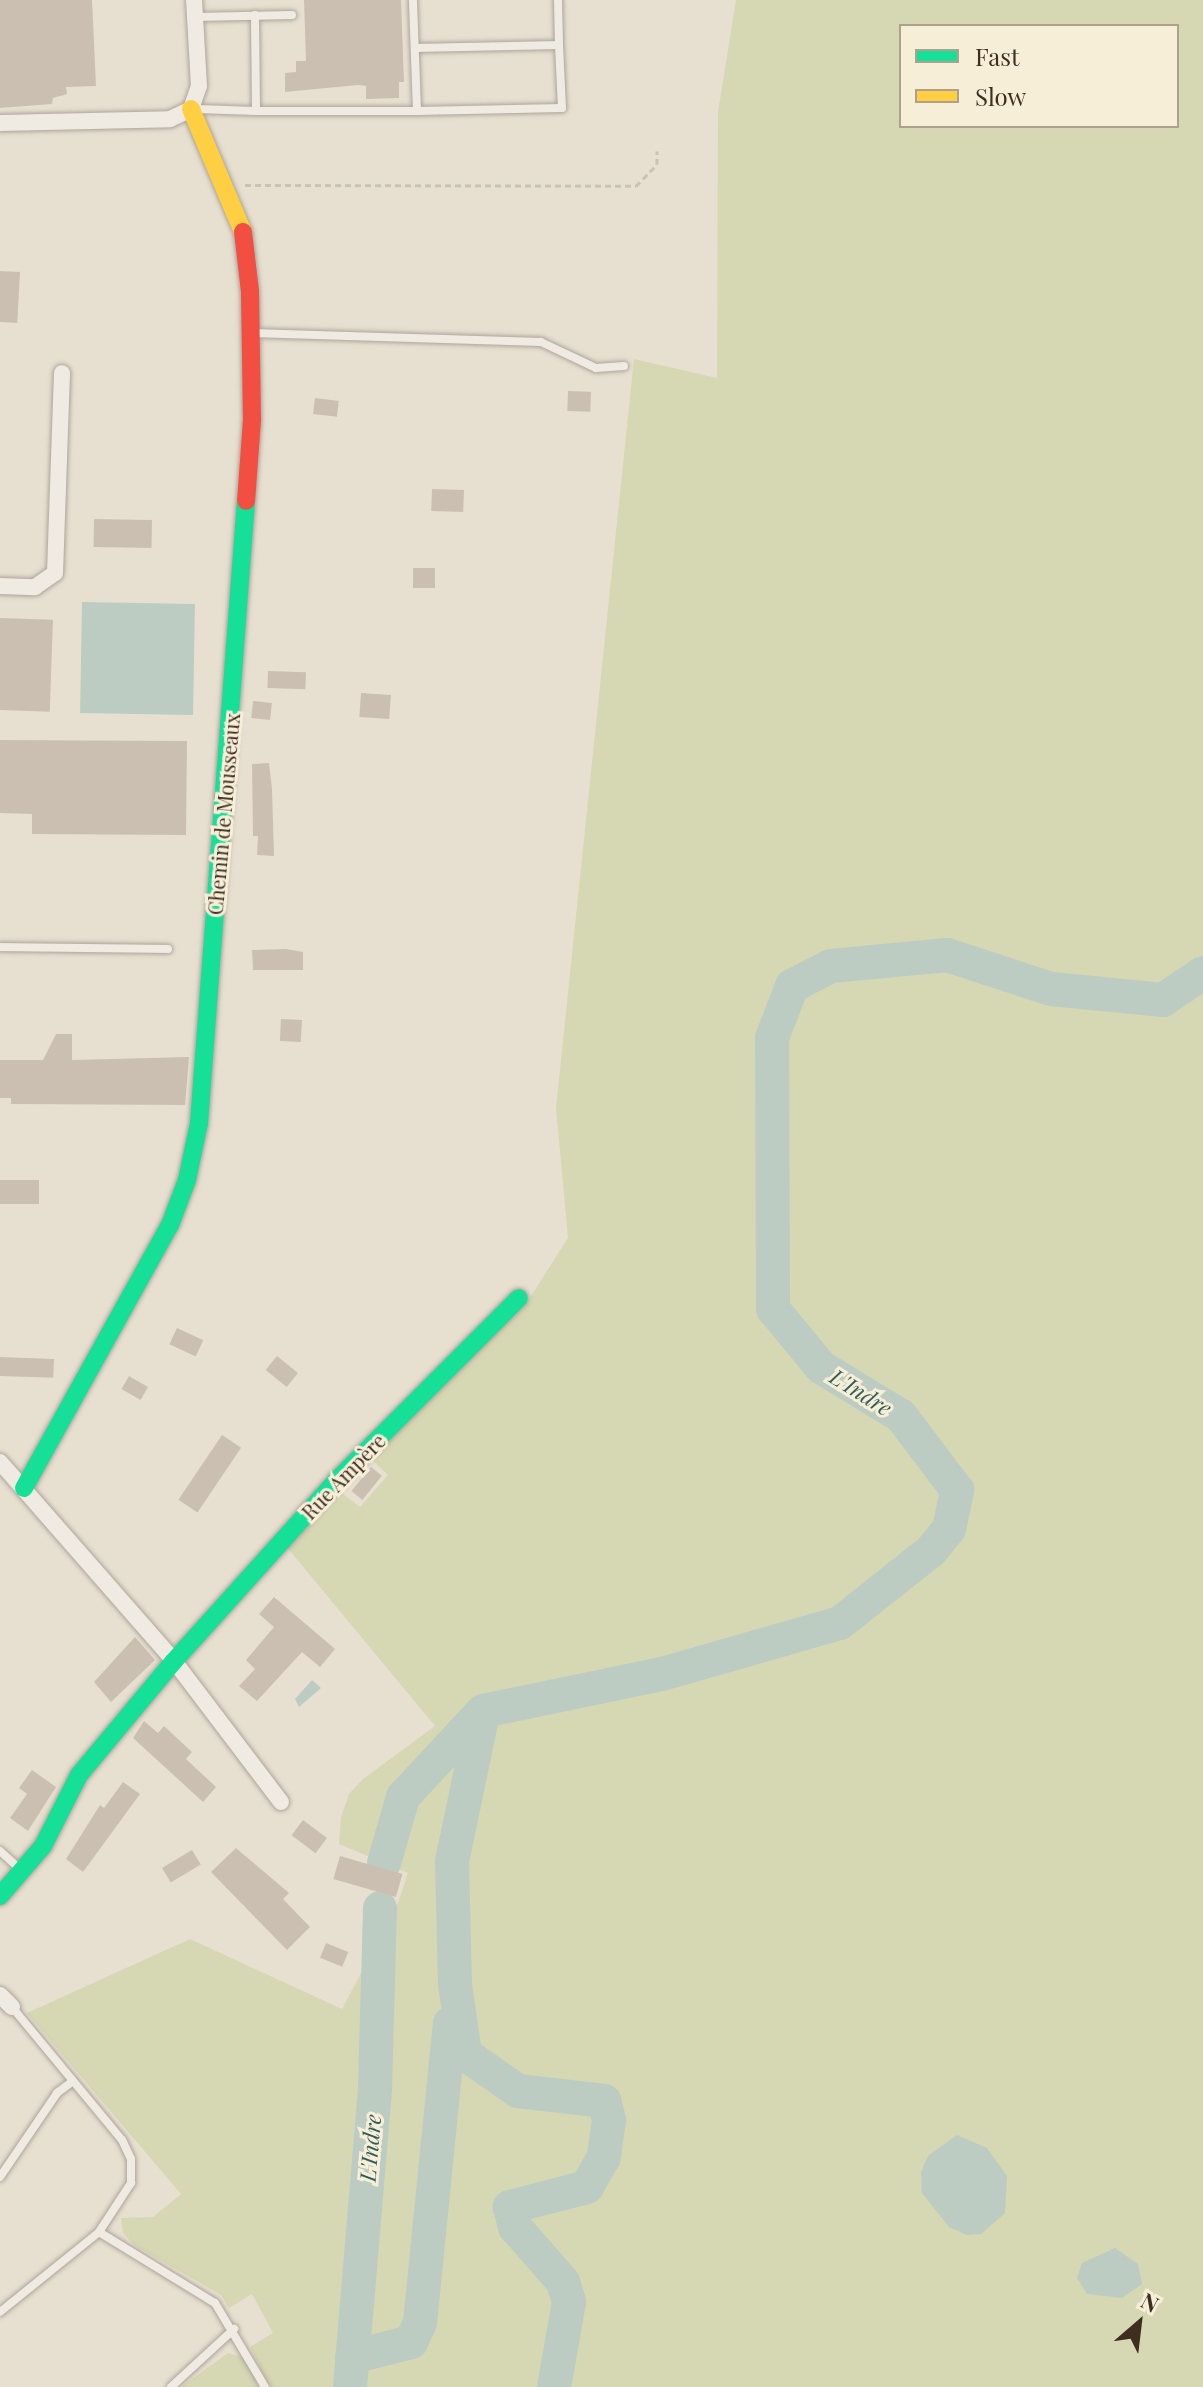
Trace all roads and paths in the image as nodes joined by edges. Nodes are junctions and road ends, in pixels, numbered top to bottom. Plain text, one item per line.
1 (413, 0) edge
2 (558, 0) edge
3 (194, 8) edge
4 (255, 15) junction
5 (292, 15) dead end
6 (559, 45) junction
7 (415, 48) junction
8 (191, 109) junction
9 (256, 111) junction
10 (417, 111) junction
11 (0, 123) edge
12 (657, 151) dead end
13 (225, 184) junction
14 (251, 333) junction
15 (624, 366) dead end
16 (62, 373) dead end
17 (0, 586) edge
18 (0, 947) edge
19 (168, 949) dead end
20 (519, 1298) dead end
21 (0, 1462) edge
22 (24, 1488) junction
23 (174, 1661) junction
24 (281, 1802) dead end
25 (0, 1851) edge
26 (21, 1871) junction
27 (2, 1888) edge
28 (6, 2001) edge
29 (73, 2081) junction
30 (0, 2177) edge
31 (99, 2232) junction
32 (0, 2312) edge
33 (234, 2329) junction
34 (171, 2387) edge
35 (265, 2387) edge

1 - 7 lane
2 - 6 lane
3 - 4 lane
3 - 8 street
4 - 5 lane
4 - 9 lane
6 - 7 lane
6 - 10 lane
7 - 10 lane
8 - 9 lane
8 - 11 street
8 - 13 street, Chemin de Mousseaux
9 - 10 lane
12 - 13 path
13 - 14 street, Chemin de Mousseaux
14 - 15 lane
14 - 22 street, Chemin de Mousseaux
16 - 17 street
18 - 19 lane
20 - 23 street, Rue Ampère
21 - 22 street
22 - 23 street
23 - 24 street
23 - 26 street, Rue Ampère
25 - 26 lane
26 - 27 street, Rue Ampère
28 - 29 lane
29 - 30 lane
29 - 31 lane
31 - 32 lane
31 - 33 lane
33 - 34 lane
33 - 35 lane

